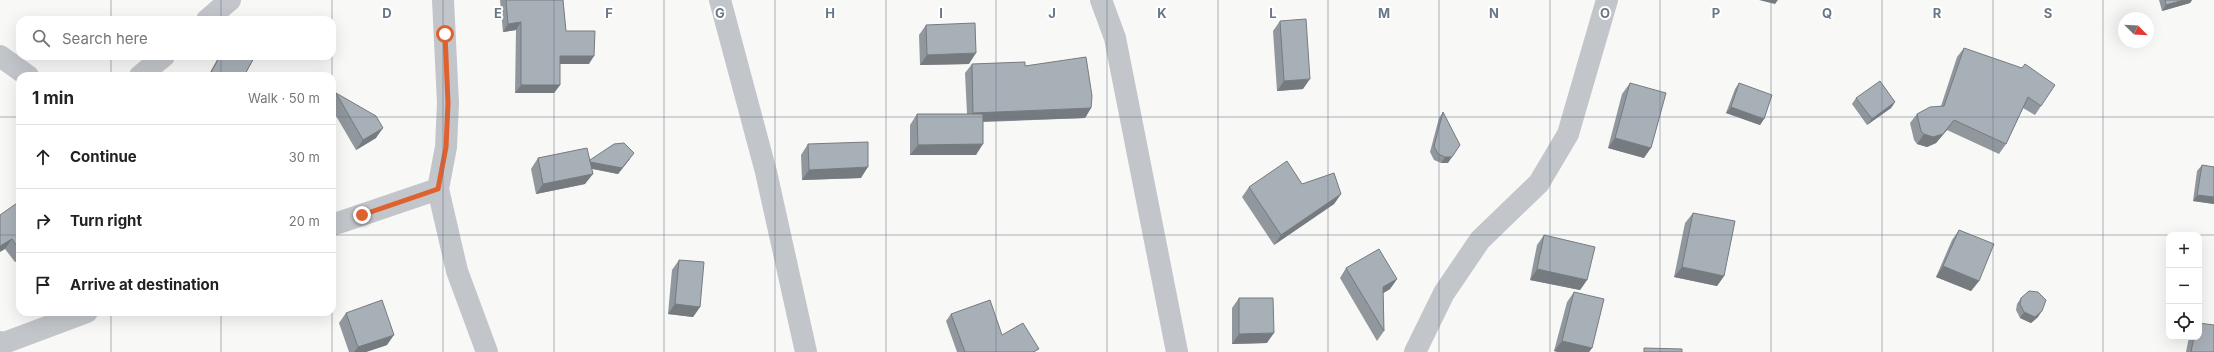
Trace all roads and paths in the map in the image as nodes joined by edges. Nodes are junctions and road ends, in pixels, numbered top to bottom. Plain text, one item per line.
1 (230, 0) edge
2 (443, 0) edge
3 (720, 0) edge
4 (1101, 0) edge
5 (1607, 0) edge
6 (211, 16) edge
7 (0, 56) edge
8 (159, 60) edge
9 (22, 72) edge
10 (145, 72) edge
11 (438, 189) junction
12 (336, 224) edge
13 (77, 316) edge
14 (4, 346) edge
15 (487, 352) edge
16 (806, 352) edge
17 (1178, 352) edge
18 (1415, 352) edge

1 - 6 street
2 - 11 street
3 - 16 street
4 - 17 street
5 - 18 street
7 - 9 street
8 - 10 street
11 - 12 street
11 - 15 street
13 - 14 street

